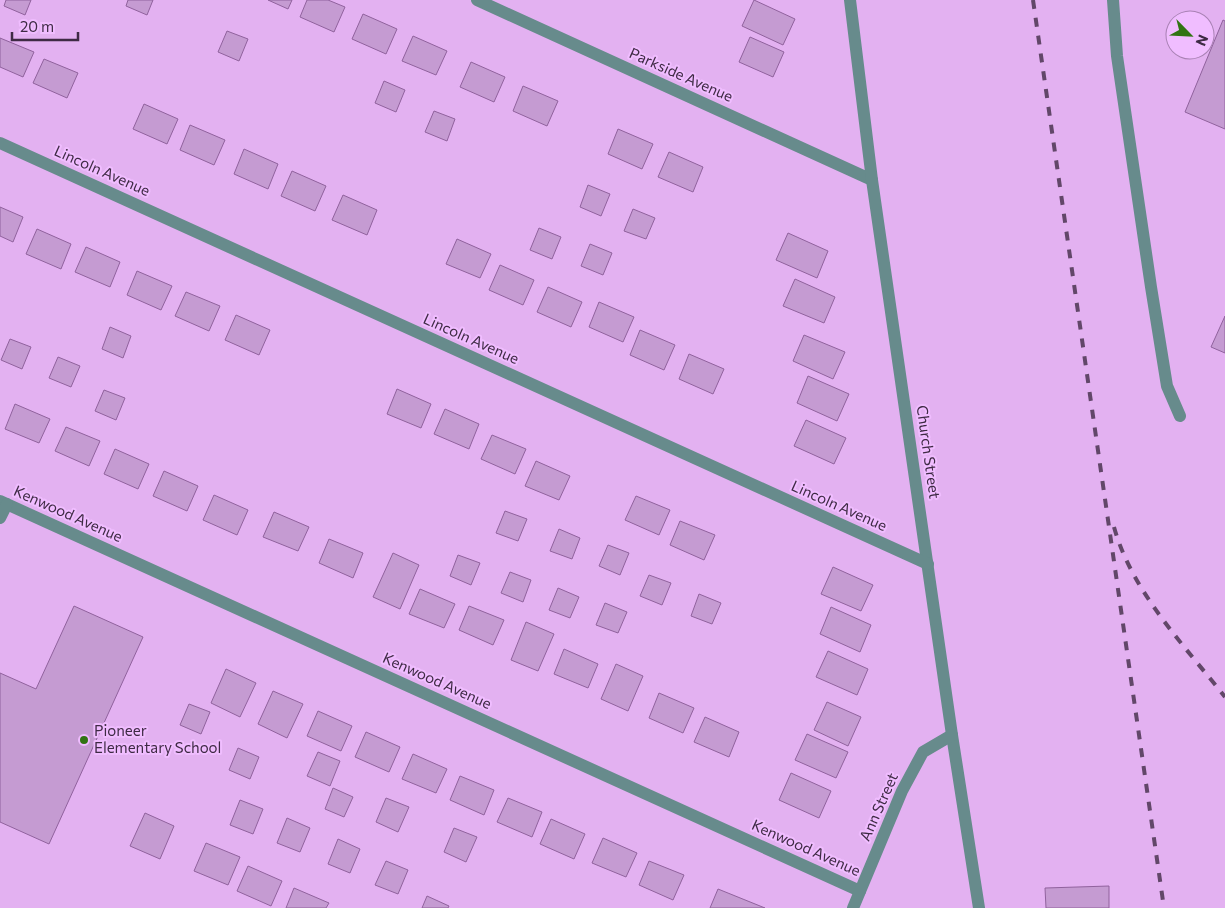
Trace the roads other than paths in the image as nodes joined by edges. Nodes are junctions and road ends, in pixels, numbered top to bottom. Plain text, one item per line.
1 (477, 0) edge
2 (850, 0) edge
3 (1113, 0) edge
4 (0, 142) edge
5 (872, 180) junction
6 (1180, 416) dead end
7 (3, 503) edge
8 (0, 518) edge
9 (928, 564) junction
10 (952, 736) junction
11 (860, 890) junction
12 (853, 908) edge
13 (979, 908) edge

1 - 5 street, Parkside Avenue
2 - 5 street, Church Street
3 - 6 street
4 - 9 street, Lincoln Avenue
5 - 9 street, Church Street
7 - 8 street
7 - 11 street, Kenwood Avenue
9 - 10 street, Church Street
10 - 11 street, Ann Street
10 - 13 street, Church Street
11 - 12 street, Ann Street

